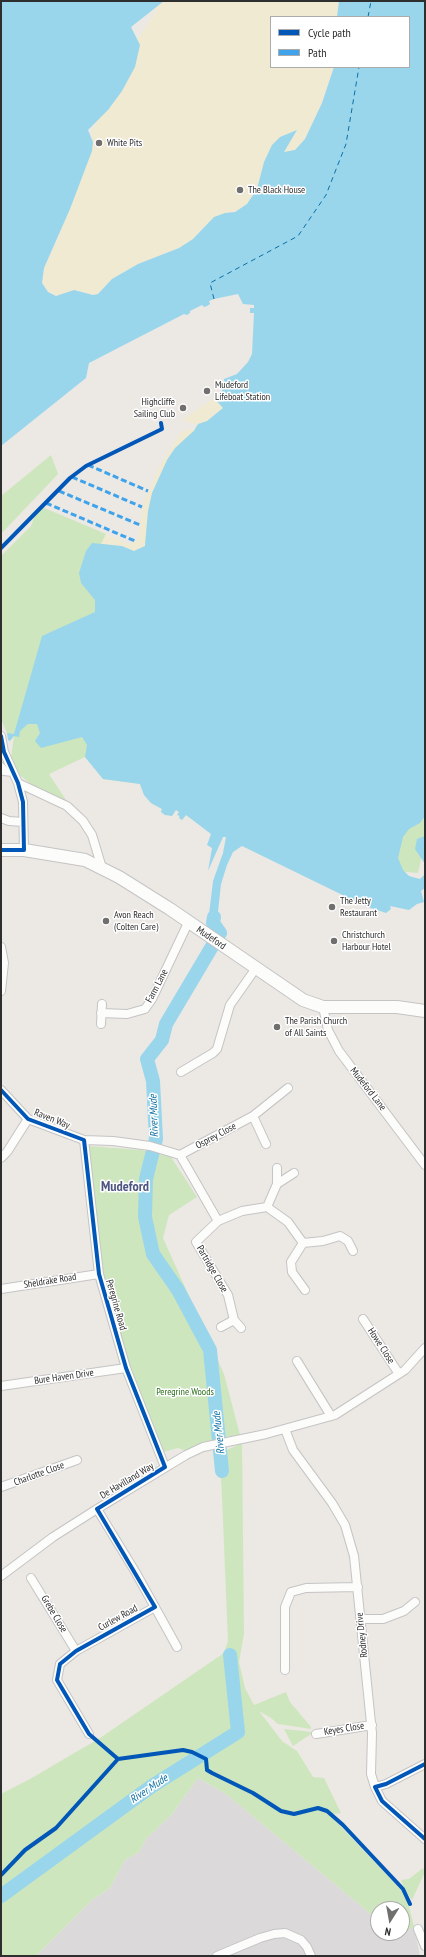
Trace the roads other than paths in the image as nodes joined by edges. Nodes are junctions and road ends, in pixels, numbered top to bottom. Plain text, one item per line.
1 (1, 736) edge
2 (1, 740) edge
3 (1, 767) edge
4 (13, 772) junction
5 (18, 783) junction
6 (1, 818) edge
7 (23, 822) junction
8 (1, 850) edge
9 (24, 850) junction
10 (102, 868) junction
11 (188, 923) junction
12 (1, 947) edge
13 (256, 968) junction
14 (1, 991) edge
15 (102, 1004) dead end
16 (323, 1007) junction
17 (425, 1011) edge
18 (101, 1013) junction
19 (101, 1024) dead end
20 (181, 1072) dead end
21 (288, 1088) dead end
22 (1, 1090) edge
23 (253, 1116) junction
24 (28, 1119) junction
25 (84, 1140) junction
26 (266, 1144) dead end
27 (180, 1155) junction
28 (1, 1158) edge
29 (425, 1165) edge
30 (277, 1168) dead end
31 (294, 1173) dead end
32 (277, 1184) junction
33 (267, 1207) junction
34 (218, 1221) junction
35 (303, 1243) junction
36 (353, 1251) dead end
37 (99, 1274) junction
38 (1, 1289) edge
39 (305, 1290) dead end
40 (363, 1319) dead end
41 (234, 1320) junction
42 (221, 1327) dead end
43 (241, 1328) dead end
44 (425, 1348) edge
45 (296, 1361) dead end
46 (126, 1368) junction
47 (399, 1374) junction
48 (1, 1386) edge
49 (331, 1416) junction
50 (285, 1429) junction
51 (77, 1460) dead end
52 (165, 1467) junction
53 (1, 1487) edge
54 (97, 1509) junction
55 (1, 1576) edge
56 (31, 1578) dead end
57 (358, 1587) junction
58 (416, 1602) dead end
59 (155, 1607) junction
60 (361, 1619) junction
61 (177, 1647) dead end
62 (76, 1651) junction
63 (285, 1670) dead end
64 (372, 1725) junction
65 (89, 1734) dead end
66 (316, 1734) dead end
67 (425, 1764) edge
68 (375, 1786) junction
69 (425, 1839) edge
70 (418, 1929) dead end
71 (425, 1946) edge
72 (217, 1956) edge
73 (311, 1956) edge

1 - 2 street
2 - 4 street
3 - 4 street
4 - 5 street
5 - 7 street
5 - 10 street
6 - 7 street
7 - 9 street
8 - 9 street, Mudeford
9 - 10 street, Mudeford
10 - 11 street, Mudeford
11 - 13 street, Mudeford
11 - 18 street, Farm Lane
12 - 14 street
13 - 16 street, Mudeford
13 - 20 street
15 - 18 street
16 - 17 street, Mudeford
16 - 29 street, Mudeford Lane
18 - 19 street
21 - 23 street, Osprey Close
22 - 24 street, Raven Way
23 - 26 street
23 - 27 street, Osprey Close
24 - 25 street, Raven Way
24 - 28 street
25 - 27 street, Raven Way
25 - 37 street, Peregrine Road
27 - 34 street
30 - 32 street
31 - 32 street
32 - 33 street
33 - 34 street
33 - 35 street
34 - 41 street, Partridge Close
35 - 36 street
35 - 39 street
37 - 38 street, Sheldrake Road
37 - 46 street, Peregrine Road
40 - 47 street, Howe Close
41 - 42 street
41 - 43 street, Partridge Close
44 - 47 street, De Havilland Way
45 - 49 street
46 - 48 street, Bure Haven Drive
46 - 52 street, Peregrine Road
47 - 49 street, De Havilland Way
49 - 50 street, De Havilland Way
50 - 52 street, De Havilland Way
50 - 57 street, Rodney Drive
51 - 53 street, Charlotte Close
52 - 54 street, De Havilland Way
54 - 55 street, De Havilland Way
54 - 59 street
56 - 62 street, Grebe Close
57 - 60 street, Rodney Drive
57 - 63 street
58 - 60 street
59 - 61 street
59 - 62 street, Curlew Road
60 - 64 street, Rodney Drive
62 - 65 street, Curlew Road
64 - 66 street, Keyes Close
64 - 68 street, Rodney Drive
67 - 68 street
68 - 69 street, Rodney Drive
70 - 71 street
72 - 73 street

